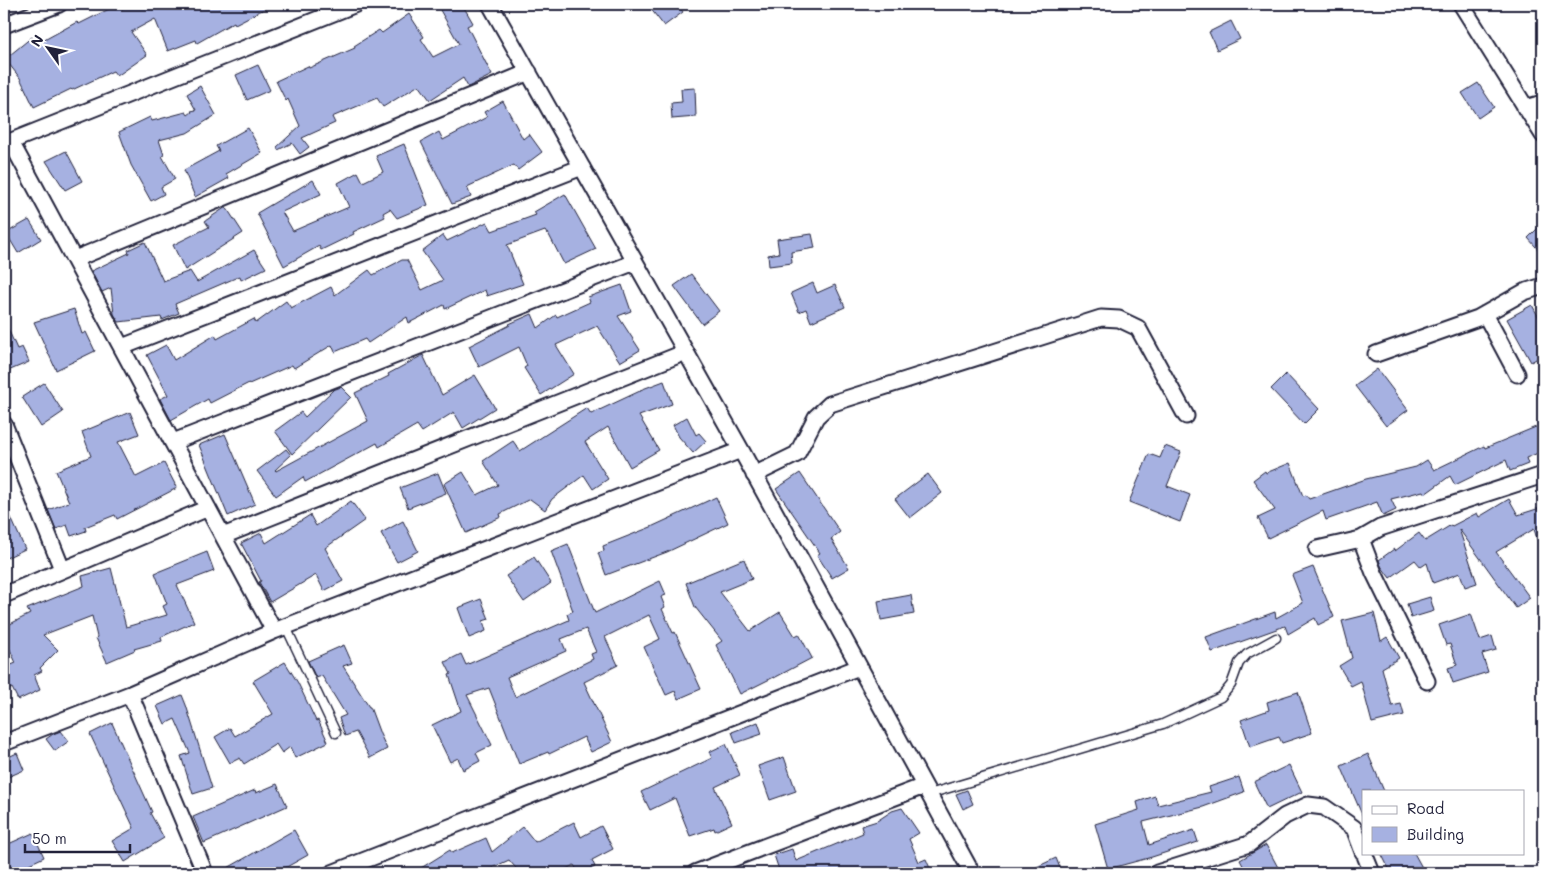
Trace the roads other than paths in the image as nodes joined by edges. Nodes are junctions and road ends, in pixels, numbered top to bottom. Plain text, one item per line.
1 (59, 4) edge
2 (356, 4) edge
3 (490, 4) edge
4 (1461, 4) edge
5 (4, 25) edge
6 (529, 72) junction
7 (1543, 103) edge
8 (1525, 108) junction
9 (1543, 135) edge
10 (7, 143) edge
11 (582, 167) junction
12 (75, 259) junction
13 (636, 262) junction
14 (1543, 286) edge
15 (1485, 314) junction
16 (122, 347) junction
17 (686, 352) junction
18 (1376, 354) dead end
19 (1517, 374) dead end
20 (1186, 416) dead end
21 (4, 424) edge
22 (173, 442) junction
23 (741, 450) junction
24 (754, 474) junction
25 (1543, 475) edge
26 (208, 508) junction
27 (223, 536) junction
28 (1361, 539) junction
29 (1317, 548) dead end
30 (62, 569) junction
31 (4, 594) edge
32 (280, 629) junction
33 (1276, 638) dead end
34 (859, 667) junction
35 (1427, 681) dead end
36 (130, 694) junction
37 (336, 733) dead end
38 (4, 743) edge
39 (926, 790) junction
40 (1362, 848) edge
41 (1364, 854) edge
42 (205, 873) edge
43 (332, 873) edge
44 (695, 873) edge
45 (972, 873) edge
46 (1157, 873) edge
47 (1372, 873) edge

1 - 5 street
2 - 10 street
3 - 6 street
4 - 8 street
6 - 11 street
6 - 12 street
7 - 8 street
8 - 9 street
10 - 12 street
11 - 13 street
11 - 16 street
12 - 16 street
13 - 17 street
13 - 22 street
14 - 15 street
15 - 18 street
15 - 19 street
16 - 22 street
17 - 23 street
17 - 27 street
20 - 24 street
21 - 30 street
22 - 26 street
23 - 24 street
23 - 32 street
24 - 34 street
25 - 28 street
26 - 27 street
26 - 30 street
27 - 32 street
28 - 29 street
28 - 35 street
30 - 31 street
32 - 36 street
32 - 37 lane
33 - 39 lane
34 - 39 street
34 - 43 street
36 - 38 street
36 - 42 street
39 - 44 street
39 - 45 street
40 - 46 street
41 - 47 street

